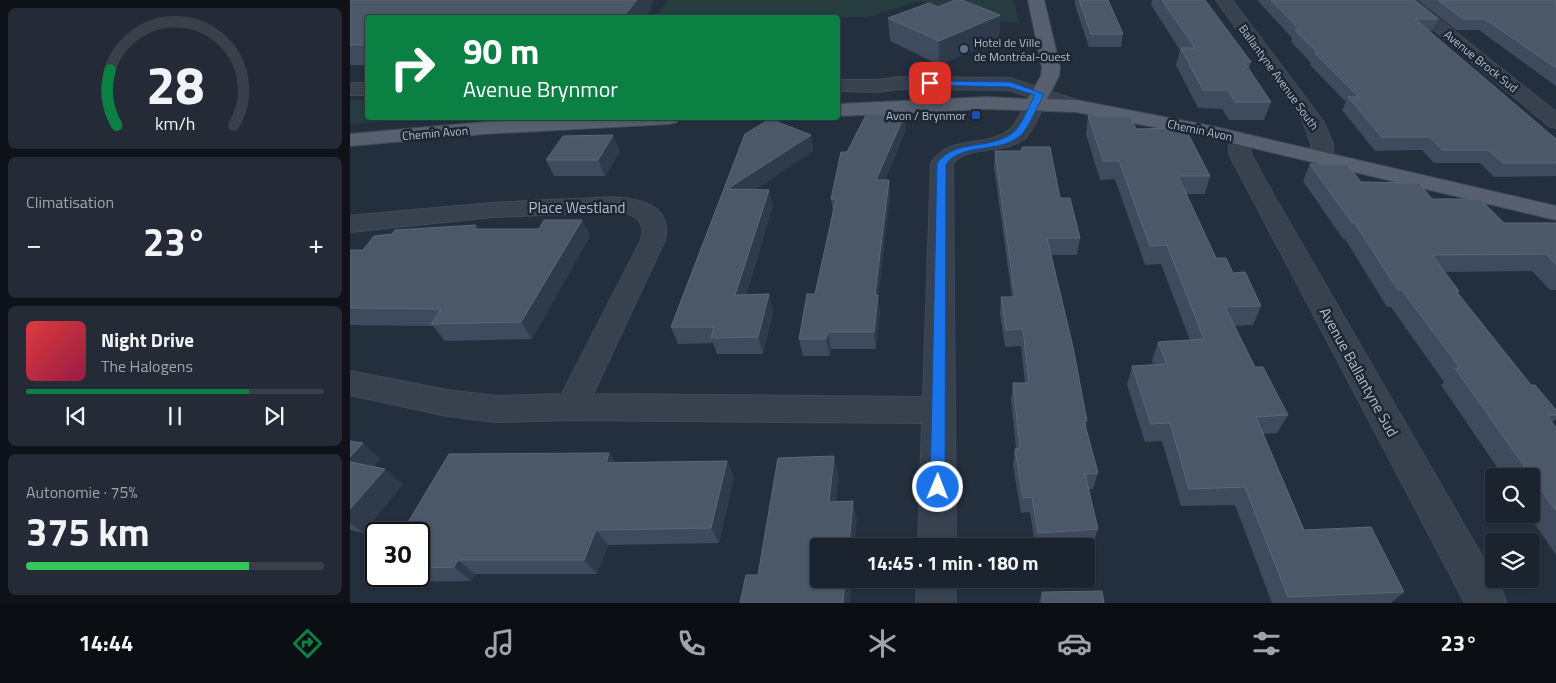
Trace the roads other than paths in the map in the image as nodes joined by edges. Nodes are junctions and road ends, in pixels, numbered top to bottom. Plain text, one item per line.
1 (1036, 0) edge
2 (1224, 0) edge
3 (1406, 0) edge
4 (840, 86) edge
5 (350, 89) edge
6 (365, 89) edge
7 (1037, 99) junction
8 (840, 110) edge
9 (631, 120) edge
10 (1556, 122) edge
11 (1239, 138) junction
12 (350, 140) edge
13 (1322, 159) junction
14 (1556, 214) edge
15 (350, 224) edge
16 (350, 383) edge
17 (571, 407) junction
18 (938, 410) junction
19 (937, 538) edge
20 (936, 588) edge
21 (936, 603) edge
22 (1487, 603) edge

1 - 7 main road
2 - 13 street, Ballantyne Avenue South
3 - 10 street, Avenue Brock Sud
4 - 7 street
5 - 6 street
7 - 8 main road, Chemin Avon
7 - 11 main road, Chemin Avon
7 - 18 street
9 - 12 main road, Chemin Avon
11 - 13 main road, Chemin Avon
11 - 22 street, Avenue Ballantyne Sud
13 - 14 main road, Chemin Avon
15 - 17 street, Place Westland
16 - 17 street
17 - 18 street
18 - 19 street
20 - 21 street

